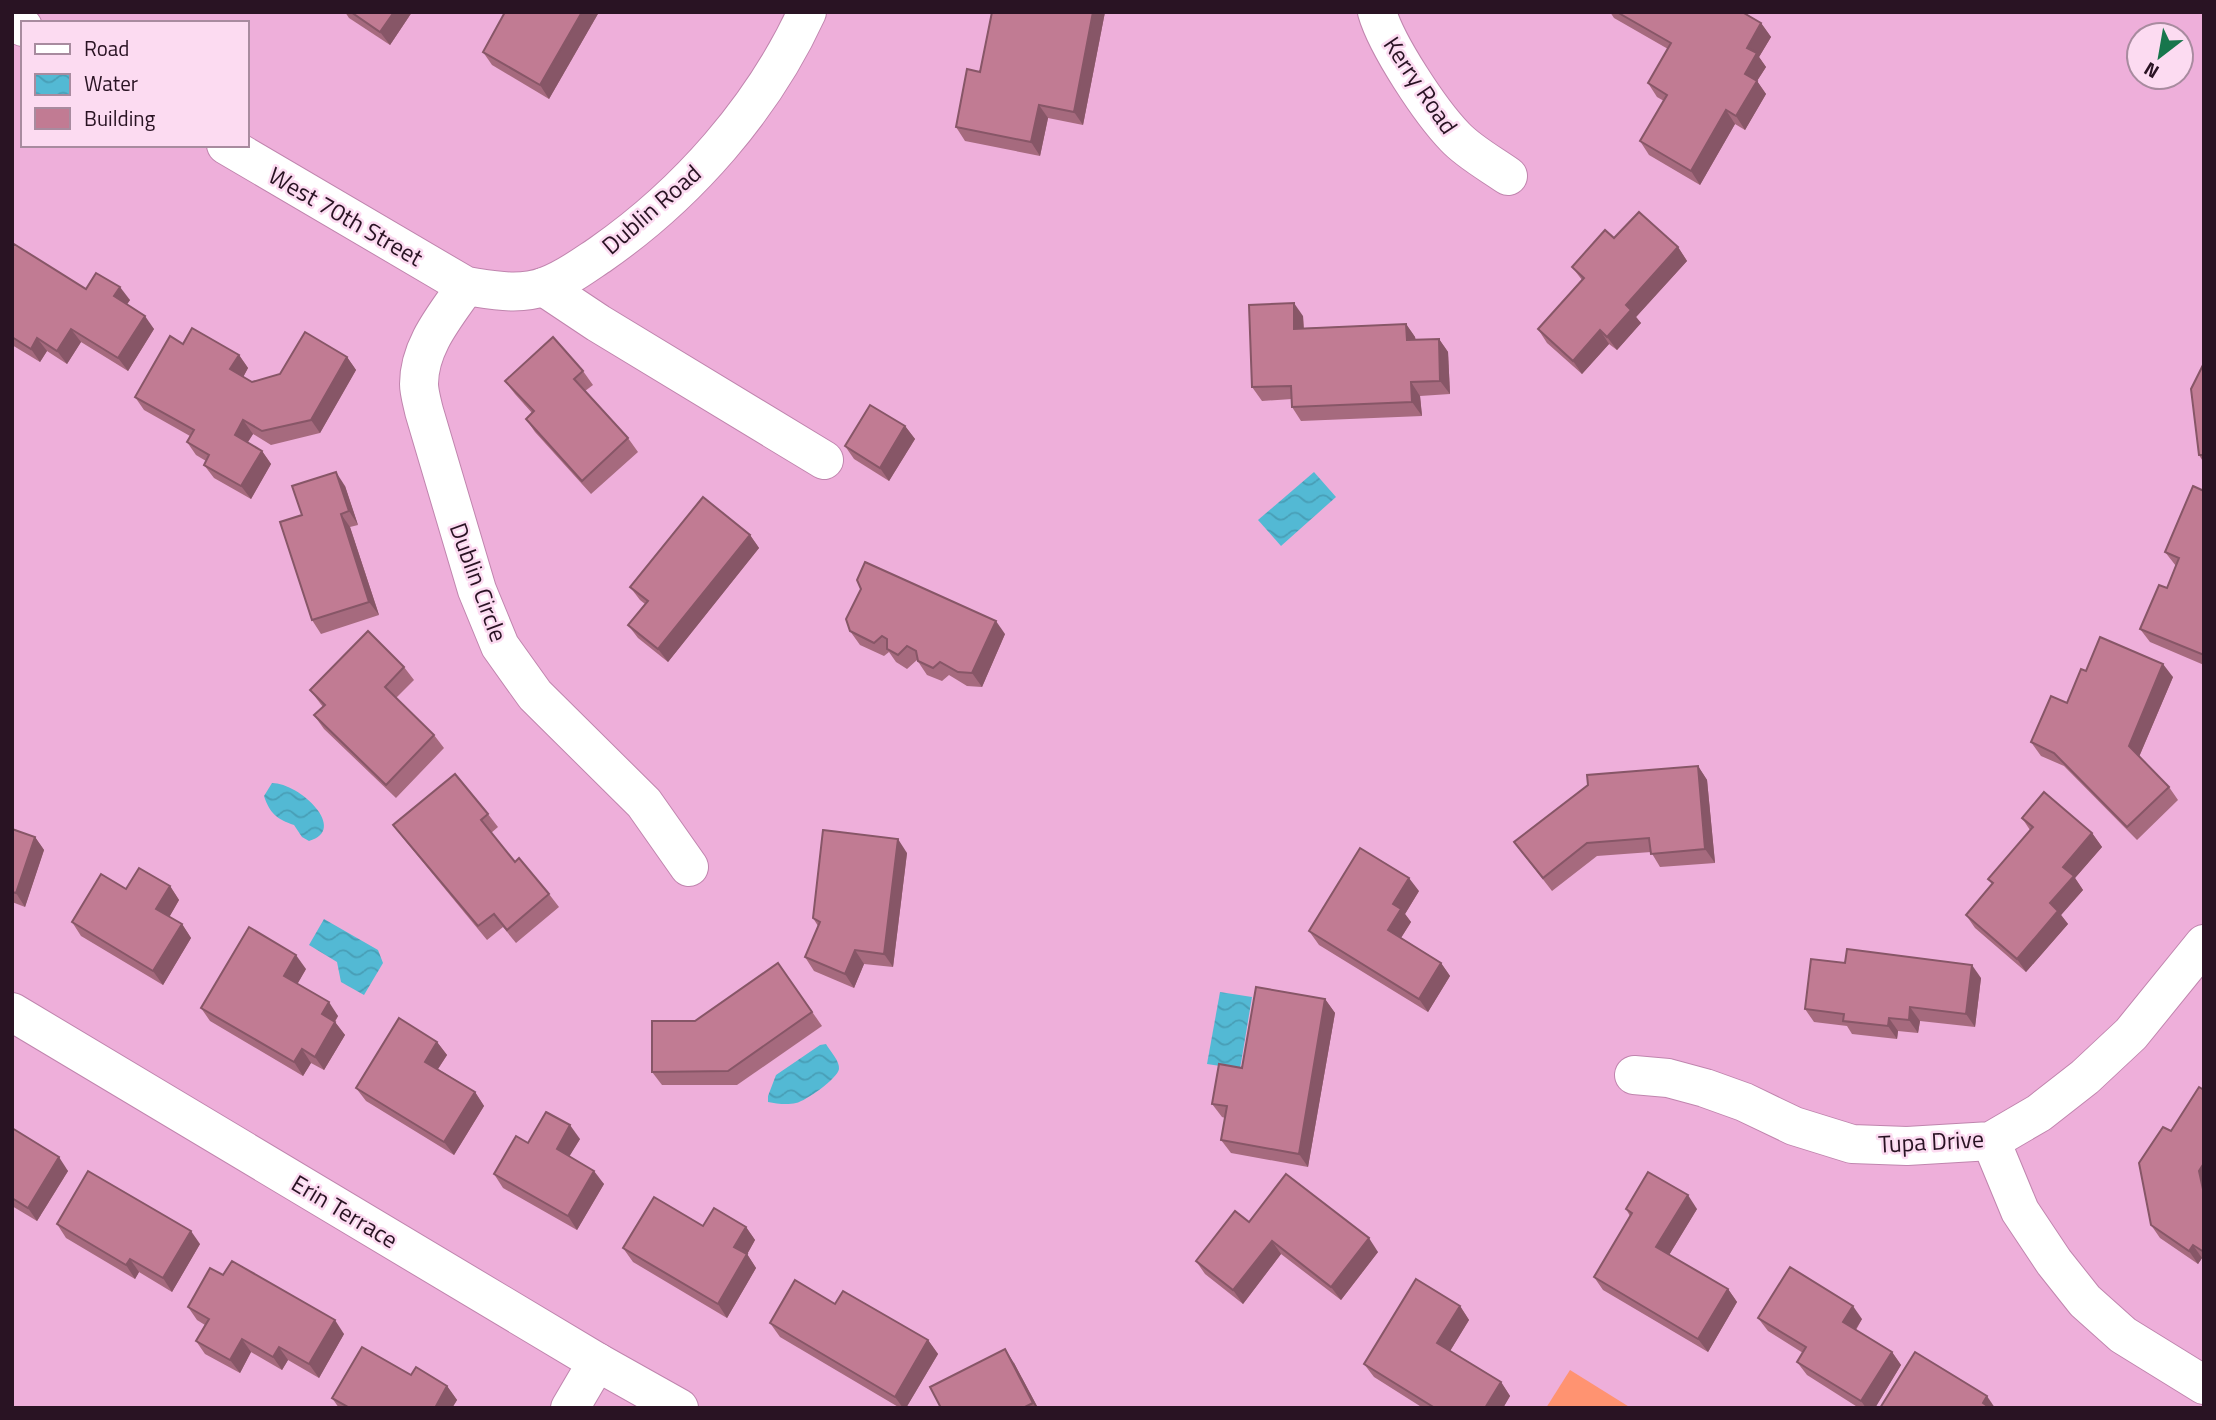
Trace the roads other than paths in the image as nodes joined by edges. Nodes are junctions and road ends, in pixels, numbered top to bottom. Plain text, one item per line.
1 (807, 12) edge
2 (1377, 12) edge
3 (229, 147) edge
4 (1508, 176) dead end
5 (467, 286) junction
6 (544, 287) junction
7 (824, 460) dead end
8 (689, 867) dead end
9 (2204, 944) edge
10 (12, 1012) edge
11 (1634, 1075) dead end
12 (1991, 1141) junction
13 (597, 1362) junction
14 (2204, 1385) edge
15 (570, 1408) edge
16 (679, 1408) edge

1 - 6 street, Dublin Road
2 - 4 street, Kerry Road
3 - 5 street, West 70th Street
5 - 6 street, Dublin Road
5 - 8 street, Dublin Circle
6 - 7 street
9 - 12 street, Tupa Drive
10 - 13 street, Erin Terrace
11 - 12 street, Tupa Drive
12 - 14 street
13 - 15 street
13 - 16 street, Erin Terrace

